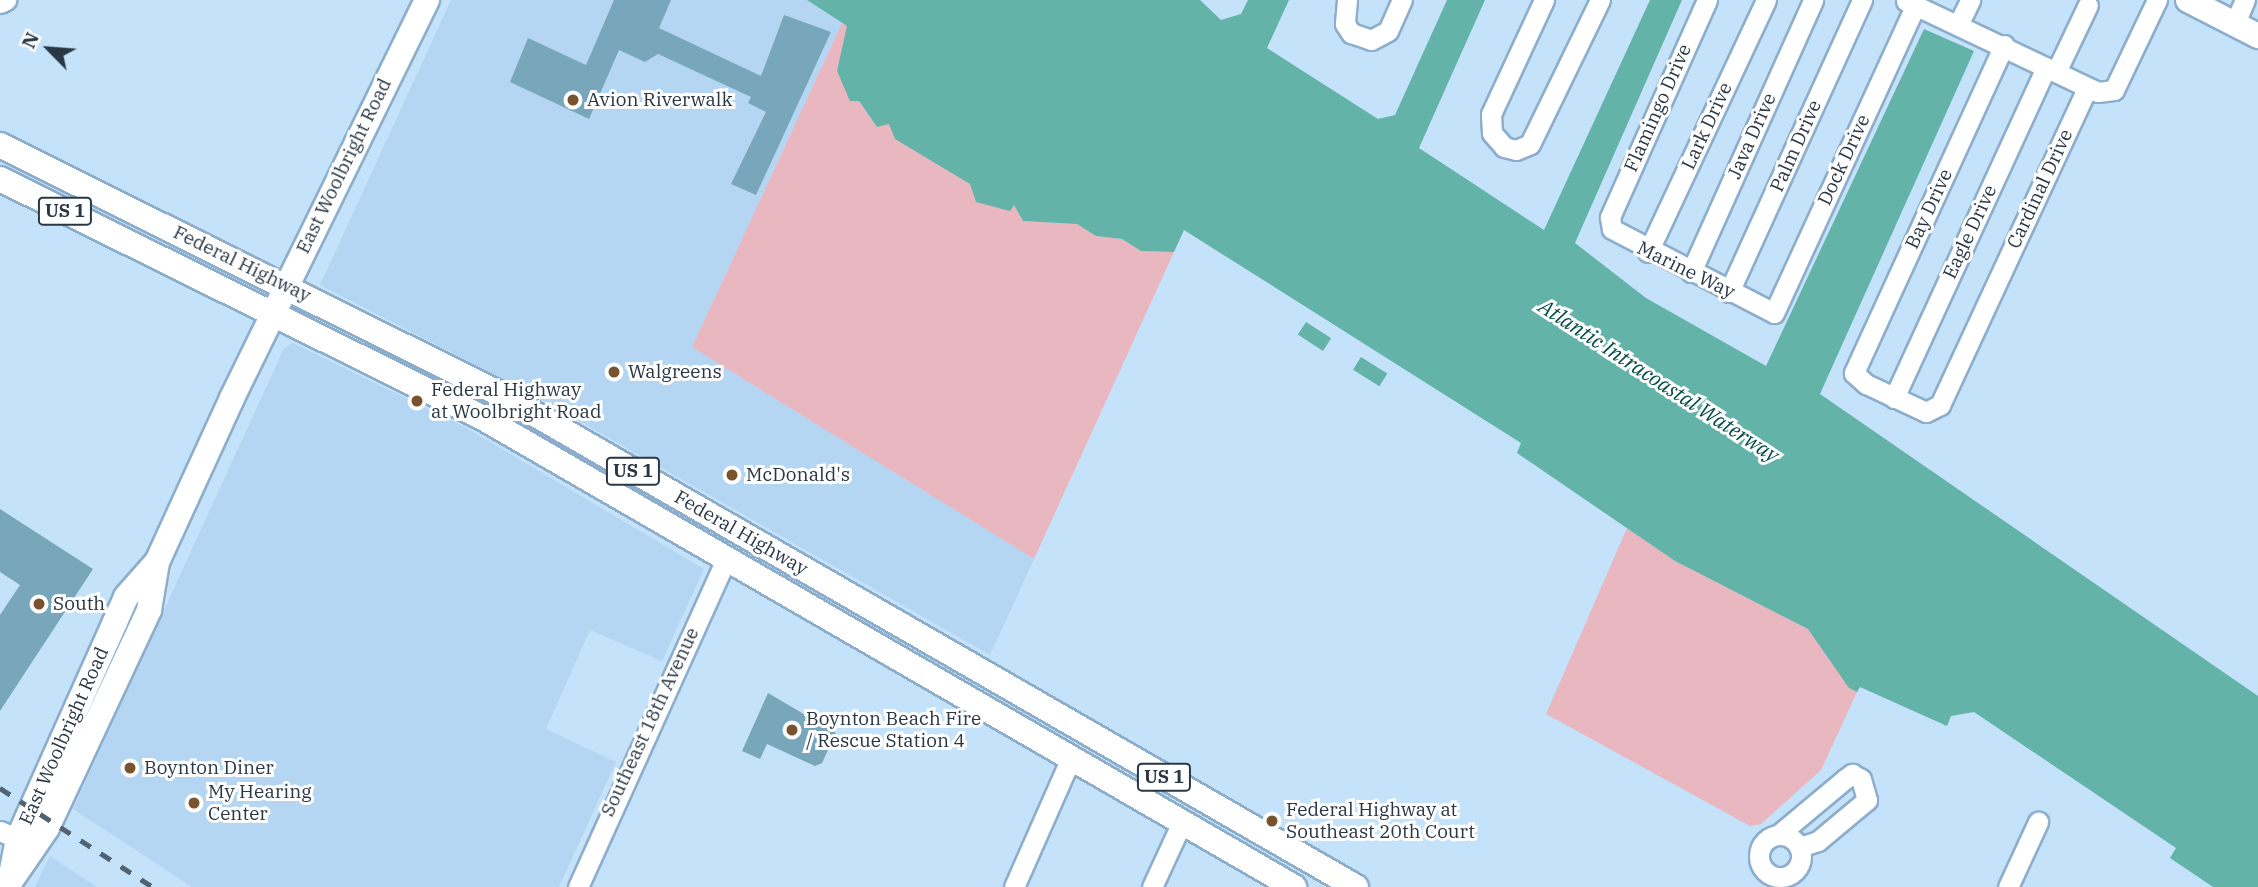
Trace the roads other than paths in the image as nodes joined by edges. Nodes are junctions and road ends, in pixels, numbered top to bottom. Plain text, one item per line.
1 (6, 0) edge
2 (427, 0) edge
3 (1347, 0) edge
4 (1402, 0) edge
5 (1544, 0) edge
6 (1600, 0) edge
7 (1707, 0) edge
8 (1766, 0) edge
9 (1813, 0) edge
10 (1862, 0) edge
11 (1969, 0) edge
12 (2157, 0) edge
13 (2188, 0) edge
14 (2245, 0) edge
15 (0, 2) edge
16 (1910, 3) edge
17 (2088, 5) dead end
18 (2235, 23) junction
19 (1958, 25) junction
20 (2258, 36) edge
21 (2004, 45) junction
22 (2051, 69) junction
23 (2087, 88) junction
24 (0, 145) edge
25 (0, 179) edge
26 (1610, 217) joint
27 (1648, 252) junction
28 (1691, 272) junction
29 (286, 285) junction
30 (1730, 292) junction
31 (273, 313) junction
32 (1774, 313) joint
33 (1894, 398) junction
34 (743, 534) junction
35 (769, 549) junction
36 (716, 553) junction
37 (157, 562) junction
38 (1070, 758) junction
39 (1182, 822) junction
40 (2038, 822) dead end
41 (9, 835) edge
42 (1778, 835) junction
43 (1799, 847) junction
44 (1305, 859) junction
45 (1765, 880) edge
46 (1284, 881) edge
47 (1788, 881) edge
48 (9, 885) edge
49 (578, 887) edge
50 (1014, 887) edge
51 (1152, 887) edge
52 (1303, 887) edge
53 (1338, 887) edge
54 (1356, 887) edge
55 (2008, 887) edge

1 - 15 street
2 - 29 main road, East Woolbright Road
3 - 4 street
5 - 6 street
7 - 26 street, Flamingo Drive
8 - 27 street, Lark Drive
9 - 28 street, Java Drive
10 - 30 street, Palm Drive
11 - 19 street
12 - 23 street
13 - 18 main road
14 - 18 street
16 - 19 street
16 - 32 street, Dock Drive
17 - 22 street, Eagle Drive
18 - 20 main road
19 - 21 street
21 - 22 street
21 - 33 street, Bay Drive
22 - 23 street
22 - 33 street, Eagle Drive
23 - 33 street, Cardinal Drive
24 - 29 main road, Federal Highway / US 1
25 - 31 main road, Federal Highway / US 1
26 - 27 street, Marine Way
27 - 28 street, Marine Way
28 - 30 street, Marine Way
29 - 31 main road, East Woolbright Road
29 - 34 main road, Federal Highway / US 1
30 - 32 street, Marine Way
31 - 36 main road, Federal Highway / US 1
31 - 37 main road, East Woolbright Road
34 - 35 main road, Federal Highway / US 1
34 - 36 main road
35 - 36 main road
35 - 44 main road, Federal Highway / US 1
36 - 38 main road, Federal Highway / US 1
36 - 49 street, Southeast 18th Avenue
37 - 41 main road, East Woolbright Road
37 - 48 main road, East Woolbright Road
38 - 39 main road, Federal Highway / US 1
38 - 50 street
39 - 46 main road, Federal Highway / US 1
39 - 51 street
40 - 55 street
41 - 48 main road, East Woolbright Road
42 - 43 street
42 - 43 street
42 - 45 street
43 - 47 street
44 - 46 main road
44 - 54 main road, Federal Highway / US 1
45 - 47 street
52 - 53 main road

